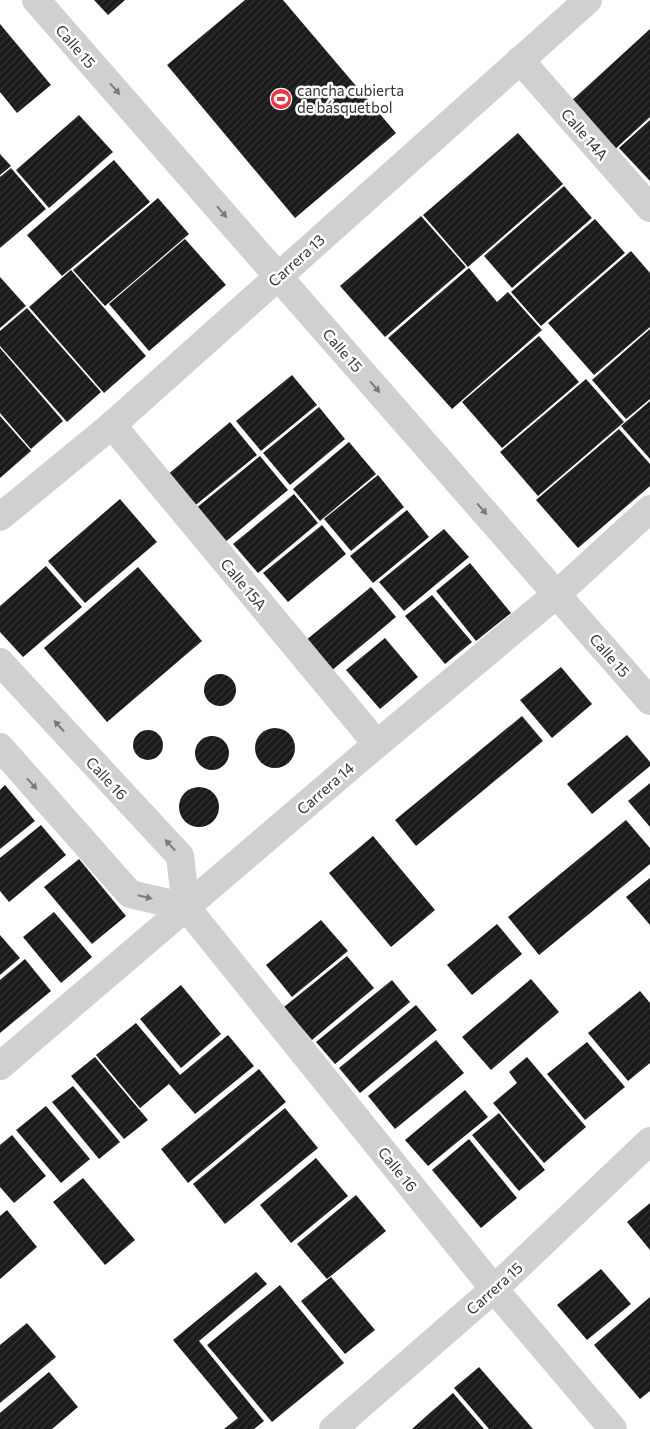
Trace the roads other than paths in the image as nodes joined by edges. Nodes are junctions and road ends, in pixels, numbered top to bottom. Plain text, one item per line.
1 (36, 0) edge
2 (588, 0) edge
3 (520, 60) junction
4 (650, 208) edge
5 (278, 276) junction
6 (112, 425) junction
7 (650, 510) edge
8 (0, 517) edge
9 (557, 594) junction
10 (0, 662) edge
11 (650, 700) edge
12 (377, 744) junction
13 (0, 747) edge
14 (186, 907) junction
15 (0, 1066) edge
16 (650, 1141) edge
17 (494, 1289) junction
18 (333, 1429) edge
19 (613, 1429) edge

1 -> 5 street, Calle 15
2 - 3 street, Carrera 13
3 - 4 street, Calle 14A
3 - 5 street, Carrera 13
5 - 6 street, Carrera 13
5 -> 9 street, Calle 15
6 - 8 street, Carrera 13
6 - 12 street, Calle 15A
7 - 9 street, Carrera 14
9 - 11 street, Calle 15
9 - 12 street, Carrera 14
14 -> 10 street, Calle 16
12 - 14 street, Carrera 14
13 -> 14 street
14 - 15 street, Carrera 14
14 - 17 street, Calle 16
16 - 17 street, Carrera 15
17 - 18 street, Carrera 15
17 - 19 street, Calle 16

